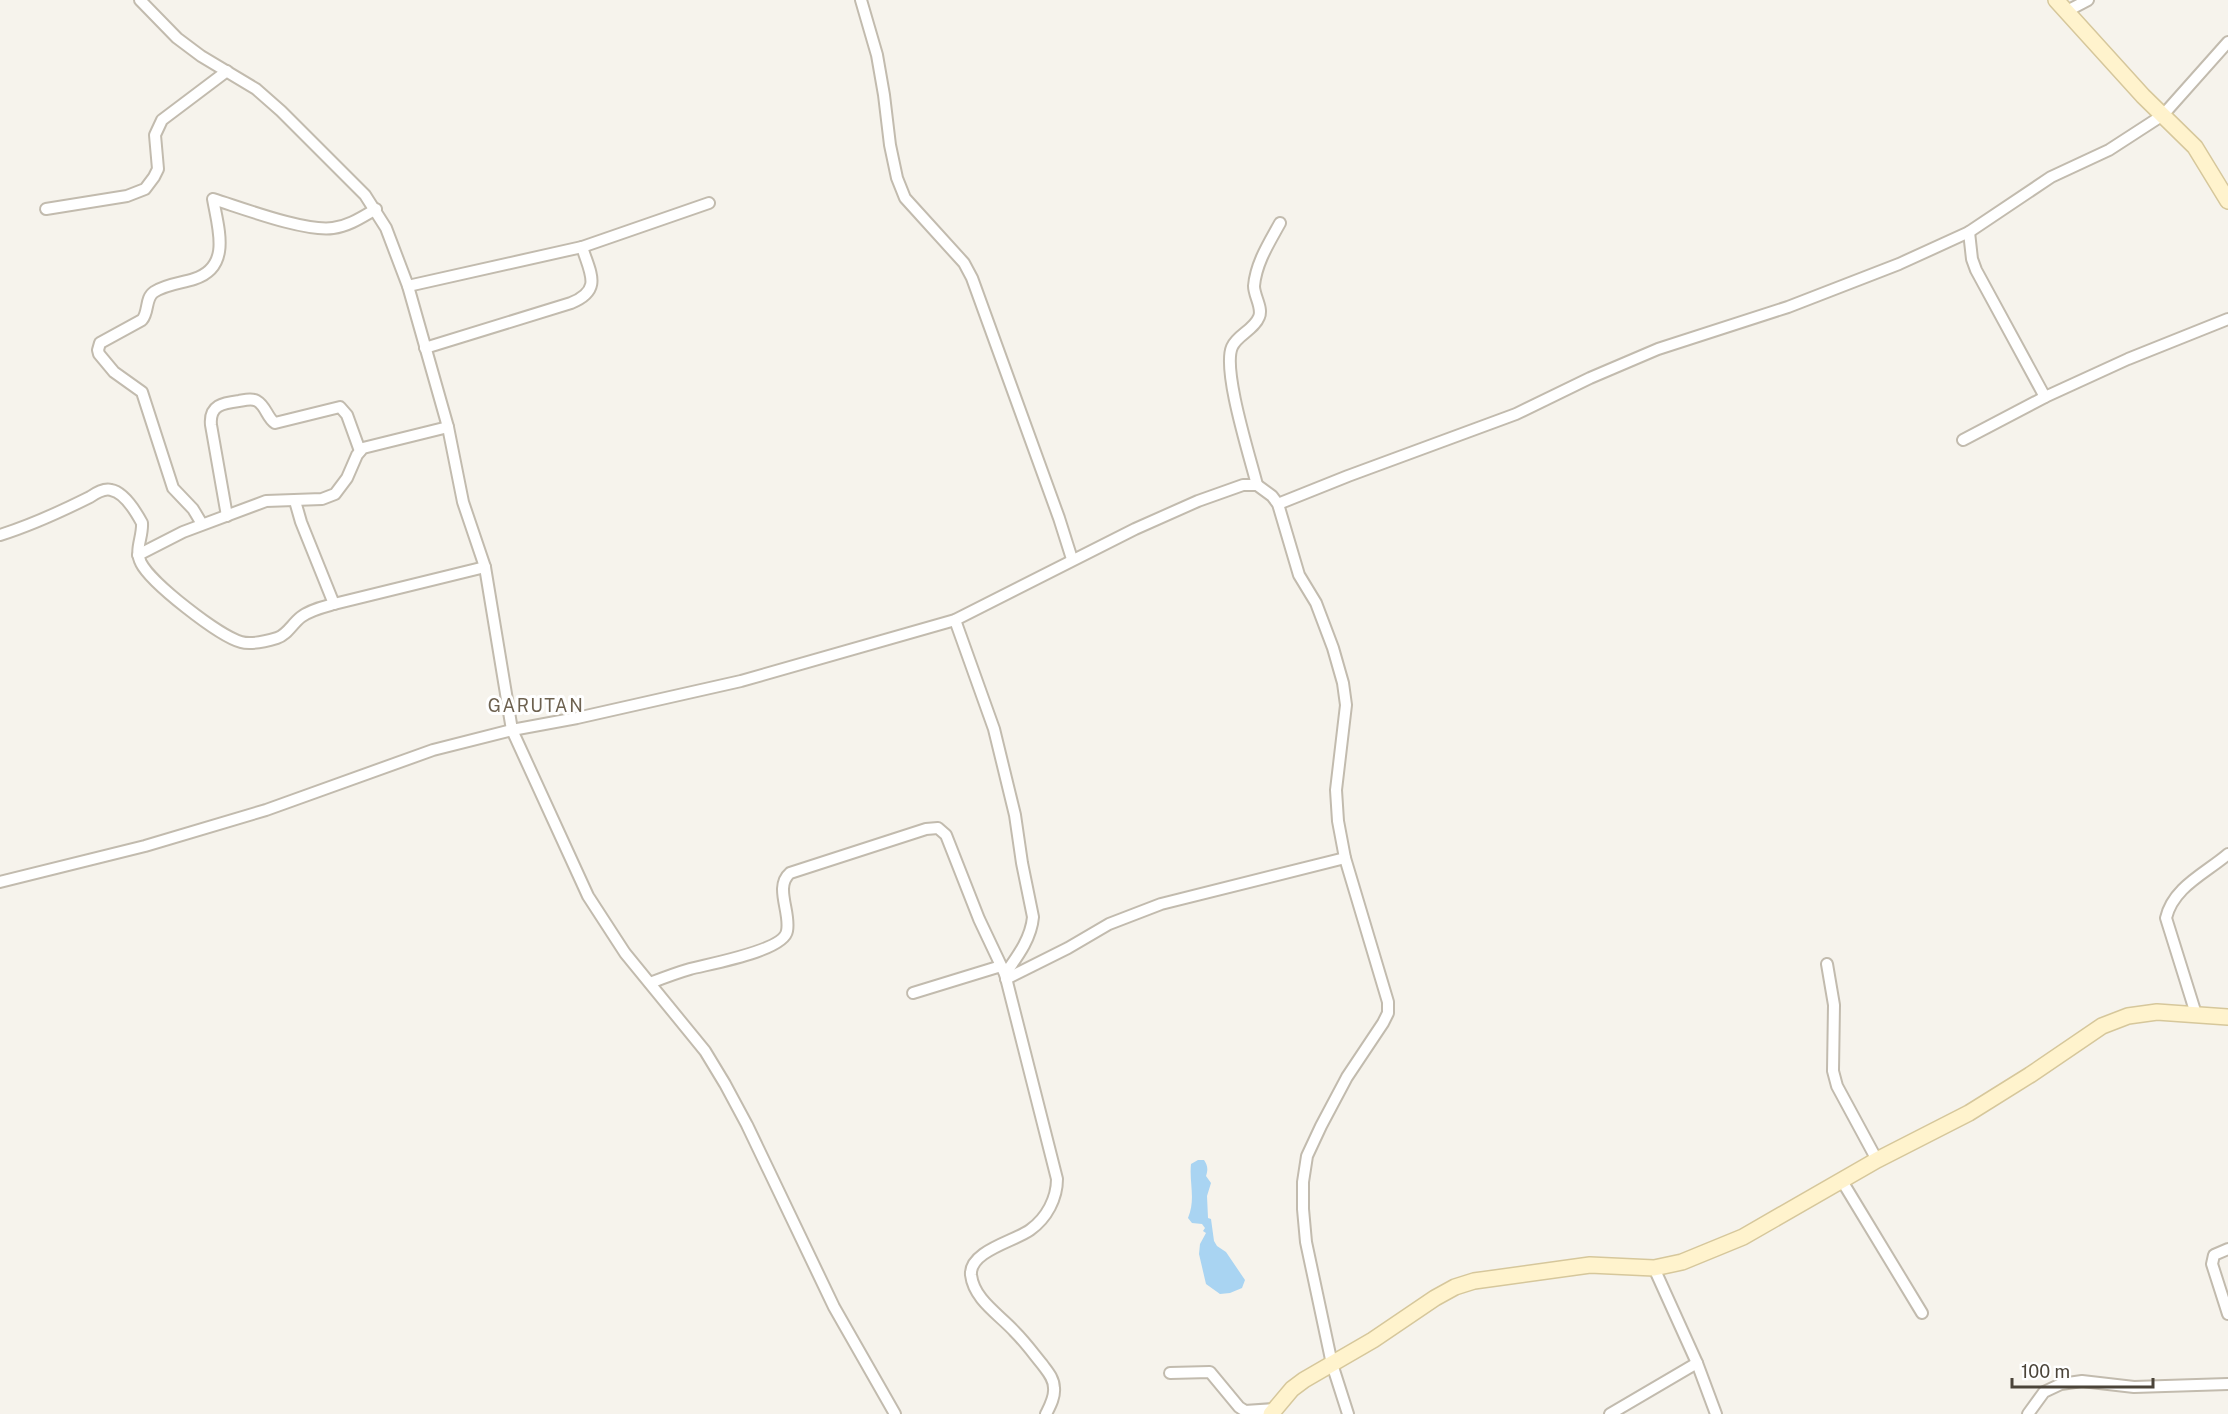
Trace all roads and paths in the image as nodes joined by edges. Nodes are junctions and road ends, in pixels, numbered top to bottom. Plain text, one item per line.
1 (140, 0) edge
2 (861, 0) edge
3 (2088, 0) edge
4 (2061, 6) edge
5 (2228, 42) edge
6 (227, 71) junction
7 (2163, 116) junction
8 (2228, 201) edge
9 (709, 203) dead end
10 (46, 209) dead end
11 (376, 209) junction
12 (1280, 223) dead end
13 (1970, 232) junction
14 (582, 247) junction
15 (408, 286) junction
16 (2228, 320) edge
17 (425, 348) junction
18 (2045, 396) junction
19 (448, 427) junction
20 (1963, 440) dead end
21 (360, 451) junction
22 (1257, 485) junction
23 (295, 501) junction
24 (1278, 504) junction
25 (227, 516) junction
26 (202, 524) junction
27 (0, 535) edge
28 (138, 555) junction
29 (1072, 559) junction
30 (485, 567) junction
31 (334, 604) junction
32 (955, 620) junction
33 (512, 730) junction
34 (2228, 854) edge
35 (1345, 858) junction
36 (0, 882) edge
37 (1827, 964) dead end
38 (1004, 973) junction
39 (650, 983) junction
40 (913, 993) dead end
41 (2196, 1014) junction
42 (2228, 1017) edge
43 (1877, 1160) junction
44 (1842, 1181) junction
45 (2228, 1249) edge
46 (1654, 1268) junction
47 (1922, 1313) dead end
48 (2228, 1314) edge
49 (1332, 1364) junction
50 (1696, 1364) junction
51 (1170, 1373) dead end
52 (2228, 1384) edge
53 (1272, 1411) edge
54 (895, 1414) edge
55 (1046, 1414) edge
56 (1348, 1414) edge
57 (1610, 1414) edge
58 (1716, 1414) edge
59 (2028, 1414) edge

1 - 6 street
2 - 29 street
3 - 4 street
4 - 7 street
5 - 7 street
6 - 10 street
6 - 11 street
7 - 8 street
7 - 13 street
9 - 14 street
11 - 15 street
11 - 26 street
12 - 22 street
13 - 18 street
13 - 24 street
14 - 15 street
14 - 17 street
15 - 17 street
16 - 18 street
17 - 19 street
18 - 20 street
19 - 21 street
19 - 30 street
21 - 23 street
21 - 25 street
22 - 24 street
22 - 29 street
23 - 25 street
23 - 31 street
24 - 35 street
25 - 26 street
26 - 28 street
27 - 28 street
28 - 31 street
29 - 32 street
30 - 31 street
30 - 33 street
32 - 33 street
32 - 38 street
33 - 36 street
33 - 39 street
34 - 41 street
35 - 38 street
35 - 49 street
37 - 43 street
38 - 39 street
38 - 40 street
38 - 55 street
39 - 54 street
41 - 42 street
41 - 43 street
43 - 44 street
44 - 46 street
44 - 47 street
45 - 48 street
46 - 49 street
46 - 50 street
49 - 53 street
49 - 56 street
50 - 57 street
50 - 58 street
51 - 53 street
52 - 59 street

